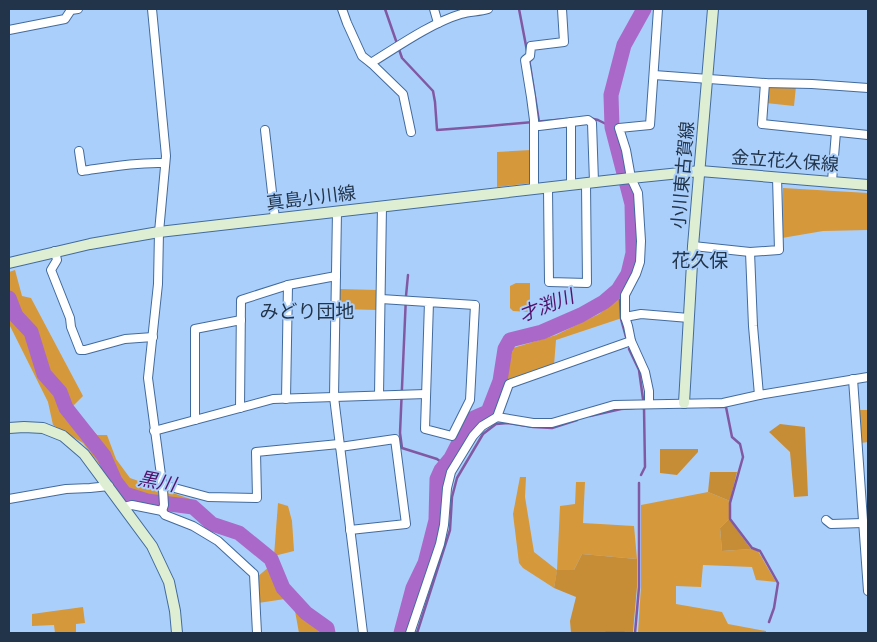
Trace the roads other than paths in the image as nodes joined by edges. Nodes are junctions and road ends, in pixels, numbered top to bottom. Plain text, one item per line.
1 (78, 9) edge
2 (152, 9) edge
3 (342, 9) edge
4 (434, 9) edge
5 (488, 9) edge
6 (562, 9) edge
7 (658, 9) edge
8 (713, 9) edge
9 (438, 23) junction
10 (9, 30) edge
11 (371, 63) junction
12 (654, 75) junction
13 (708, 78) junction
14 (765, 83) junction
15 (868, 88) edge
16 (571, 122) junction
17 (534, 123) junction
18 (266, 130) dead end
19 (411, 132) dead end
20 (836, 132) junction
21 (868, 135) edge
22 (79, 151) dead end
23 (165, 163) junction
24 (700, 171) junction
25 (777, 177) junction
26 (632, 178) junction
27 (832, 181) junction
28 (590, 183) junction
29 (868, 184) edge
30 (570, 185) junction
31 (548, 188) junction
32 (534, 189) junction
33 (382, 206) junction
34 (337, 212) junction
35 (275, 219) junction
36 (159, 232) junction
37 (693, 246) junction
38 (55, 251) junction
39 (750, 252) junction
40 (10, 263) edge
41 (336, 276) junction
42 (288, 285) junction
43 (381, 299) junction
44 (430, 302) junction
45 (625, 317) junction
46 (689, 318) junction
47 (240, 320) junction
48 (153, 337) junction
49 (632, 341) junction
50 (868, 377) edge
51 (853, 379) junction
52 (426, 394) junction
53 (379, 395) junction
54 (759, 395) junction
55 (334, 397) junction
56 (286, 399) junction
57 (649, 403) junction
58 (684, 403) junction
59 (240, 408) junction
60 (497, 417) junction
61 (195, 420) junction
62 (9, 428) edge
63 (154, 431) junction
64 (340, 445) junction
65 (109, 486) junction
66 (163, 488) junction
67 (9, 499) edge
68 (124, 507) junction
69 (162, 511) junction
70 (826, 520) dead end
71 (863, 523) junction
72 (350, 530) junction
73 (868, 591) edge
74 (178, 633) edge
75 (257, 633) edge
76 (363, 633) edge
77 (410, 633) edge

1 - 10 street
2 - 23 street
3 - 11 street
4 - 9 street
5 - 9 street
6 - 17 street
7 - 12 street
8 - 13 street, 小川東古賀線
9 - 11 street
11 - 19 street
12 - 13 street
12 - 26 street
13 - 14 street
13 - 24 street, 小川東古賀線
14 - 15 street
14 - 20 street
16 - 17 street
16 - 28 street
16 - 30 street
17 - 32 street
18 - 35 street
20 - 21 street
20 - 27 street
22 - 23 street
23 - 36 street
24 - 25 street, 金立花久保線
24 - 26 street
24 - 37 street, 小川東古賀線
25 - 27 street, 金立花久保線
25 - 39 street
26 - 28 street, 真島小川線
26 - 45 street
27 - 29 street, 金立花久保線
28 - 30 street, 真島小川線
28 - 31 street
30 - 31 street, 真島小川線
31 - 32 street, 真島小川線
32 - 33 street, 真島小川線
33 - 34 street, 真島小川線
33 - 43 street
34 - 35 street, 真島小川線
34 - 41 street
35 - 36 street, 真島小川線
36 - 38 street, 真島小川線
36 - 48 street
37 - 39 street
37 - 46 street, 小川東古賀線
38 - 40 street, 真島小川線
38 - 48 street
39 - 54 street
41 - 42 street
41 - 55 street
42 - 47 street
42 - 56 street
43 - 44 street
43 - 53 street
44 - 52 street
44 - 52 street
45 - 46 street
45 - 49 street
46 - 58 street, 小川東古賀線
47 - 59 street
47 - 61 street
48 - 63 street
49 - 57 street
49 - 60 street
50 - 51 street
51 - 54 street
51 - 71 street
52 - 53 street
53 - 55 street
54 - 58 street
55 - 56 street
55 - 64 street
56 - 59 street
57 - 58 street
57 - 60 street
59 - 61 street
60 - 77 street
61 - 63 street
62 - 65 street
63 - 66 street
64 - 66 street
64 - 72 street
64 - 72 street
65 - 67 street
65 - 68 street
66 - 69 street
68 - 69 street
68 - 74 street
69 - 75 street
70 - 71 street
71 - 73 street
72 - 76 street

